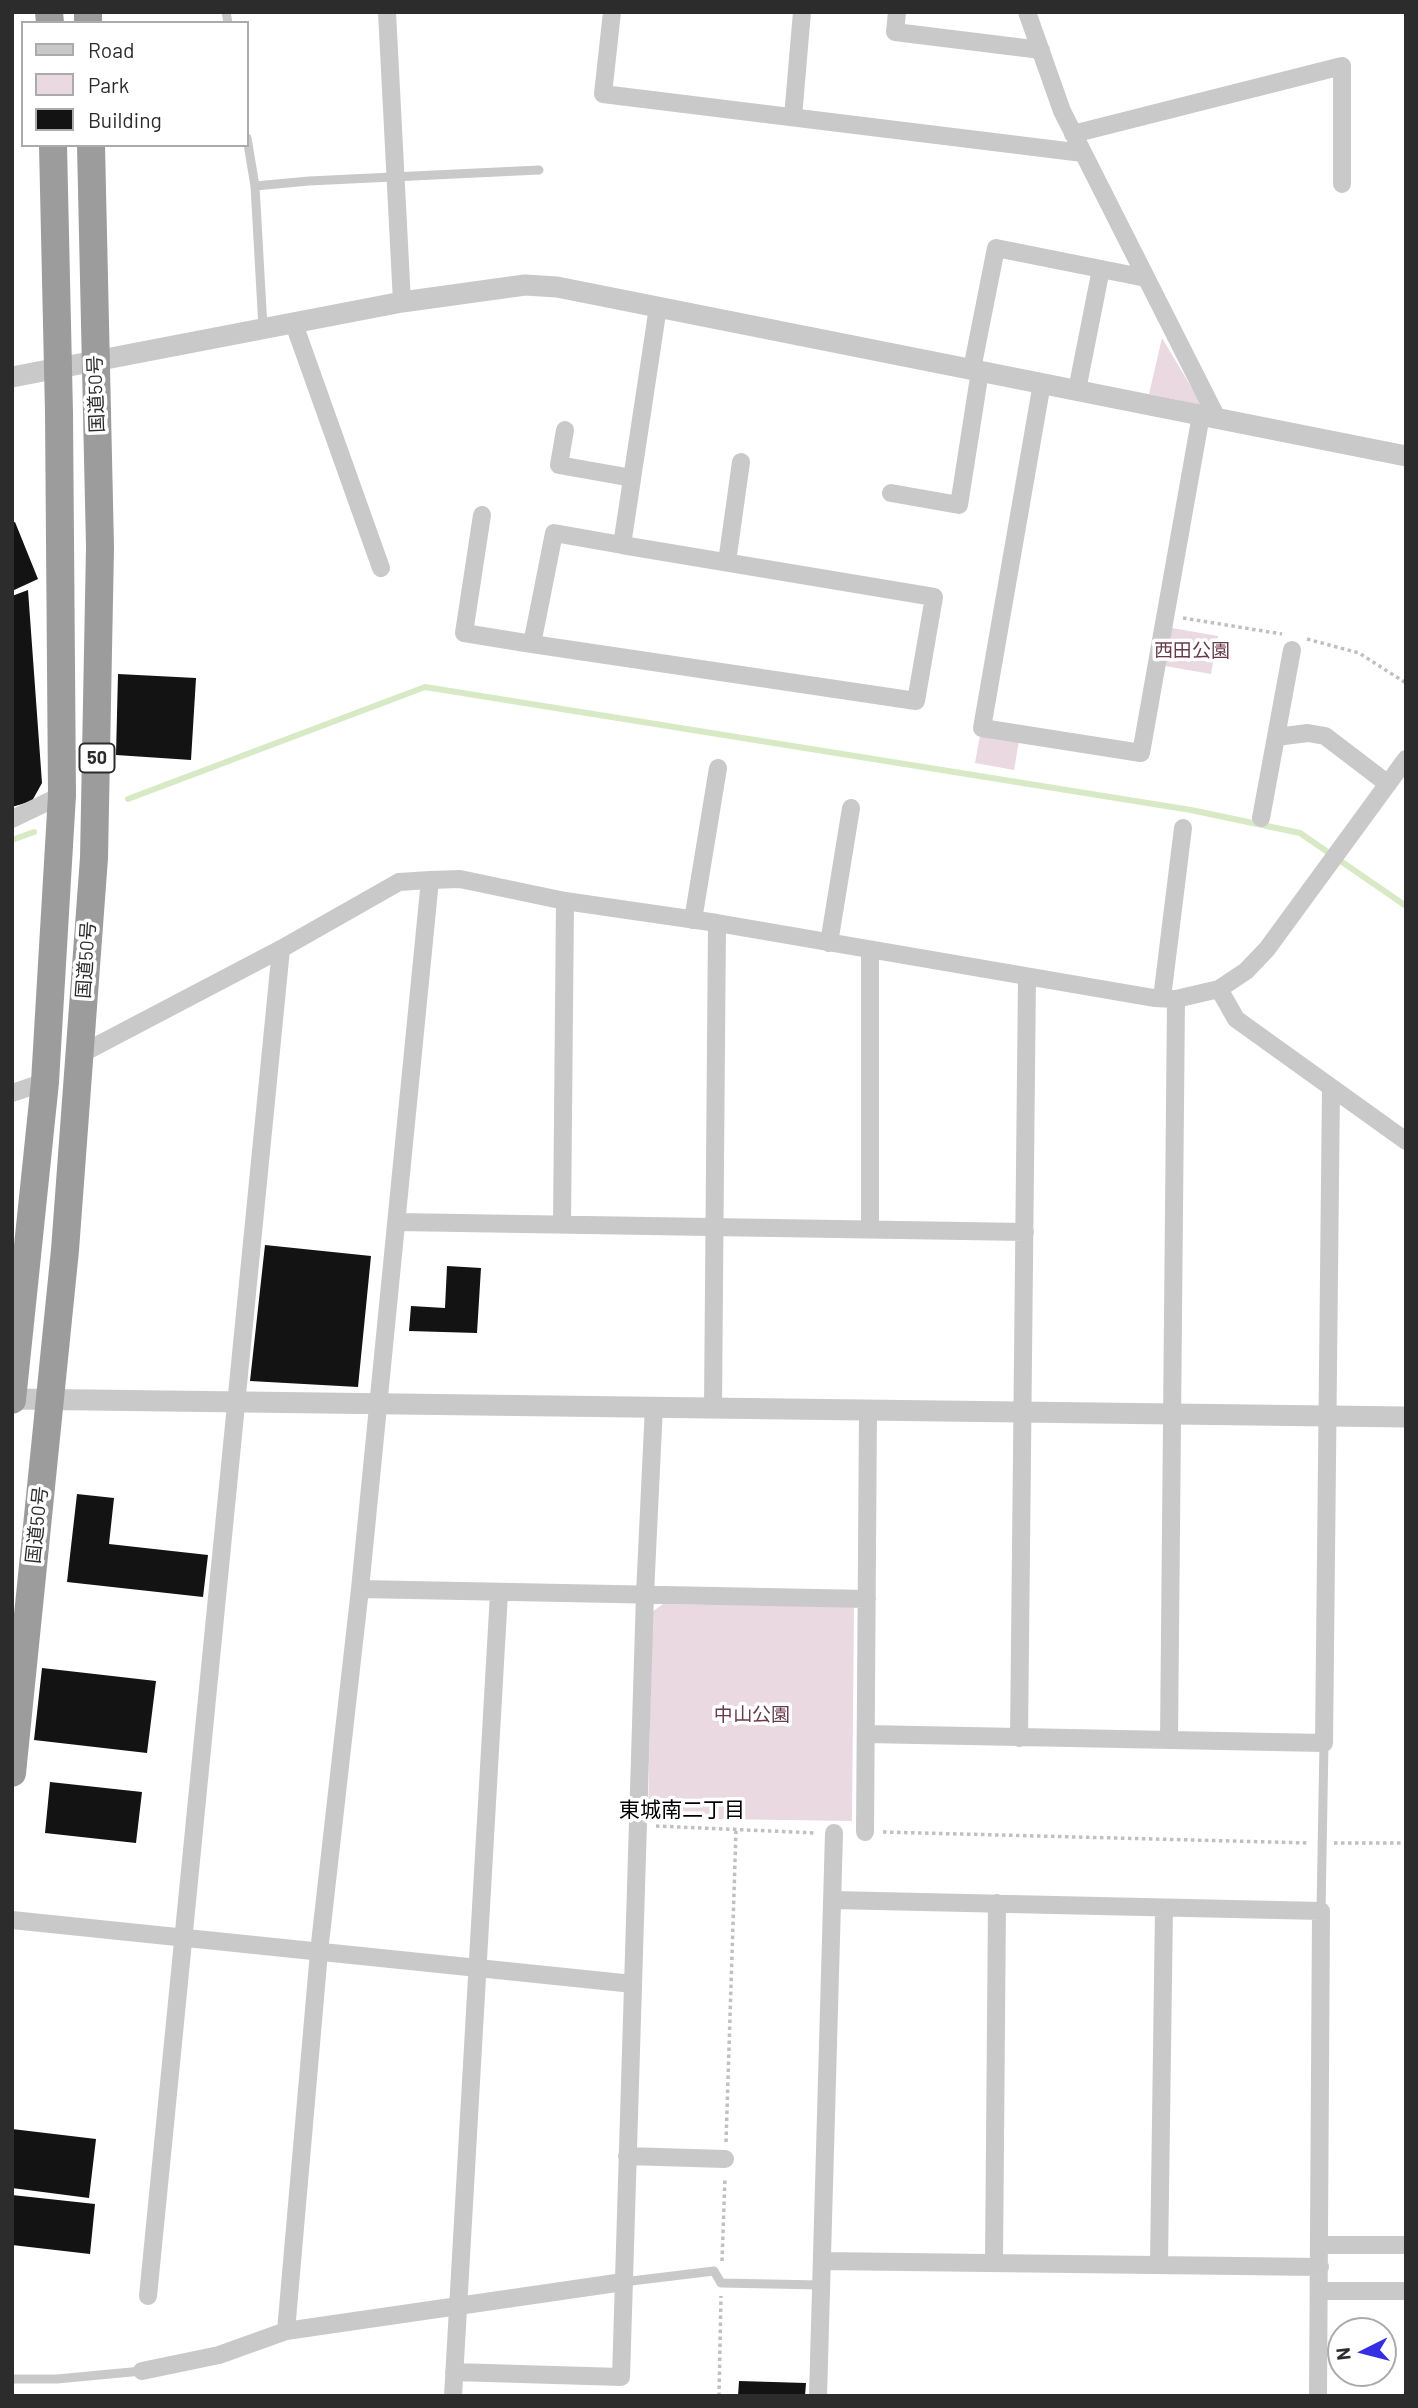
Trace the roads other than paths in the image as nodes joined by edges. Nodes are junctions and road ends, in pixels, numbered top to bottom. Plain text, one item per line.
1 (387, 12) edge
2 (612, 12) edge
3 (802, 12) edge
4 (897, 12) edge
5 (1027, 12) edge
6 (1041, 50) junction
7 (793, 117) junction
8 (1073, 134) junction
9 (248, 144) edge
10 (53, 147) edge
11 (92, 147) edge
12 (1083, 153) junction
13 (539, 170) dead end
14 (396, 178) junction
15 (1342, 184) dead end
16 (255, 186) junction
17 (1101, 269) junction
18 (1146, 278) junction
19 (402, 302) junction
20 (658, 307) junction
21 (294, 324) junction
22 (264, 330) junction
23 (94, 363) junction
24 (58, 369) junction
25 (976, 370) junction
26 (12, 377) edge
27 (1042, 383) junction
28 (1077, 390) junction
29 (1209, 416) junction
30 (565, 430) dead end
31 (1406, 456) edge
32 (741, 462) dead end
33 (632, 478) junction
34 (891, 493) dead end
35 (482, 515) dead end
36 (622, 545) junction
37 (727, 562) junction
38 (381, 568) dead end
39 (532, 644) junction
40 (1292, 650) dead end
41 (1276, 737) junction
42 (1406, 759) edge
43 (718, 768) dead end
44 (1388, 784) junction
45 (62, 795) junction
46 (851, 808) dead end
47 (1261, 818) dead end
48 (12, 819) edge
49 (1183, 828) dead end
50 (430, 880) junction
51 (565, 901) junction
52 (693, 920) junction
53 (717, 923) junction
54 (829, 943) junction
55 (281, 949) junction
56 (870, 950) junction
57 (1027, 977) junction
58 (1219, 989) junction
59 (1169, 999) junction
60 (79, 1055) junction
61 (45, 1082) junction
62 (1331, 1087) junction
63 (12, 1093) edge
64 (1406, 1141) edge
65 (397, 1222) junction
66 (562, 1224) junction
67 (714, 1227) junction
68 (870, 1228) junction
69 (1026, 1232) junction
70 (50, 1399) junction
71 (12, 1400) edge
72 (237, 1400) junction
73 (377, 1404) junction
74 (654, 1406) junction
75 (713, 1407) junction
76 (868, 1410) junction
77 (1024, 1412) junction
78 (1172, 1413) junction
79 (1328, 1416) junction
80 (1406, 1417) edge
81 (360, 1589) junction
82 (499, 1593) junction
83 (645, 1594) junction
84 (867, 1599) junction
85 (866, 1734) junction
86 (1019, 1738) junction
87 (1169, 1739) junction
88 (1324, 1743) junction
89 (12, 1773) edge
90 (865, 1832) road end
91 (834, 1833) road end
92 (833, 1900) junction
93 (997, 1903) junction
94 (1164, 1909) junction
95 (1321, 1910) junction
96 (12, 1920) edge
97 (182, 1938) junction
98 (319, 1952) junction
99 (480, 1970) junction
100 (634, 1984) junction
101 (627, 2156) junction
102 (725, 2159) road end
103 (1319, 2245) junction
104 (1406, 2245) edge
105 (821, 2261) junction
106 (994, 2262) junction
107 (1159, 2263) junction
108 (1320, 2267) junction
109 (623, 2281) junction
110 (821, 2285) junction
111 (1319, 2291) junction
112 (1406, 2291) edge
113 (148, 2296) dead end
114 (458, 2306) junction
115 (286, 2331) junction
116 (142, 2371) joint
117 (454, 2372) junction
118 (12, 2379) edge
119 (453, 2396) edge
120 (818, 2396) edge
121 (1318, 2396) edge

1 - 14 street
2 - 7 street
3 - 7 street
4 - 6 street
5 - 6 street
6 - 8 street
7 - 12 street
8 - 12 street
8 - 15 street
9 - 16 lane
10 - 24 highway, 国道50号 / 50
11 - 23 highway, 国道50号 / 50
12 - 18 street
13 - 14 lane
14 - 16 lane
14 - 19 street
16 - 22 lane
17 - 18 street
17 - 25 street
17 - 28 street
18 - 29 street
19 - 20 street
19 - 21 street
20 - 25 street
20 - 33 street
21 - 22 street
21 - 38 street
22 - 23 street
23 - 24 street
23 - 60 highway, 国道50号 / 50
24 - 26 street
24 - 45 highway, 国道50号 / 50
25 - 27 street
25 - 34 street
27 - 28 street
27 - 29 street
28 - 29 street
29 - 31 street
30 - 33 street
32 - 37 street
33 - 36 street
35 - 39 street
36 - 37 street
36 - 39 street
37 - 39 street
40 - 41 street
41 - 44 street
41 - 47 street
42 - 44 street
43 - 52 street
44 - 58 street
45 - 48 street
45 - 61 highway, 国道50号 / 50
46 - 54 street
49 - 59 street
50 - 51 street
50 - 55 street
50 - 65 street
51 - 52 street
51 - 66 street
52 - 53 street
53 - 54 street
53 - 67 street
54 - 56 street
55 - 60 street
55 - 72 street
56 - 57 street
56 - 68 street
57 - 59 street
57 - 69 street
58 - 59 street
58 - 62 street
59 - 78 street
60 - 70 highway, 国道50号 / 50
61 - 63 street
61 - 71 highway, 国道50号 / 50
62 - 64 street
62 - 79 street
65 - 66 street
65 - 73 street
66 - 67 street
67 - 68 street
67 - 75 street
68 - 69 street
69 - 77 street
70 - 71 street
70 - 72 street
70 - 89 highway, 国道50号 / 50
72 - 73 street
72 - 97 street
73 - 74 street
73 - 81 street
74 - 75 street
74 - 83 street
75 - 76 street
76 - 77 street
76 - 84 street
77 - 78 street
77 - 86 street
78 - 79 street
78 - 87 street
79 - 80 street
79 - 88 street
81 - 82 street
81 - 98 street
82 - 83 street
82 - 99 street
83 - 84 street
83 - 100 street
84 - 85 street
85 - 86 street
85 - 90 street
86 - 87 street
87 - 88 street
88 - 95 lane
91 - 92 street
92 - 93 street
92 - 105 street
93 - 94 street
93 - 106 street
94 - 95 street
94 - 107 street
95 - 103 street
96 - 97 street
97 - 98 street
97 - 113 street
98 - 99 street
98 - 115 street
99 - 100 street
99 - 114 street
100 - 101 street
101 - 102 street
101 - 109 street
103 - 104 street
103 - 108 street
105 - 106 street
105 - 110 street
106 - 107 street
107 - 108 street
108 - 111 street
109 - 110 lane
109 - 114 street
109 - 117 street
110 - 120 street
111 - 112 street
111 - 121 street
114 - 115 street
114 - 117 street
115 - 116 street
116 - 118 lane
117 - 119 street

